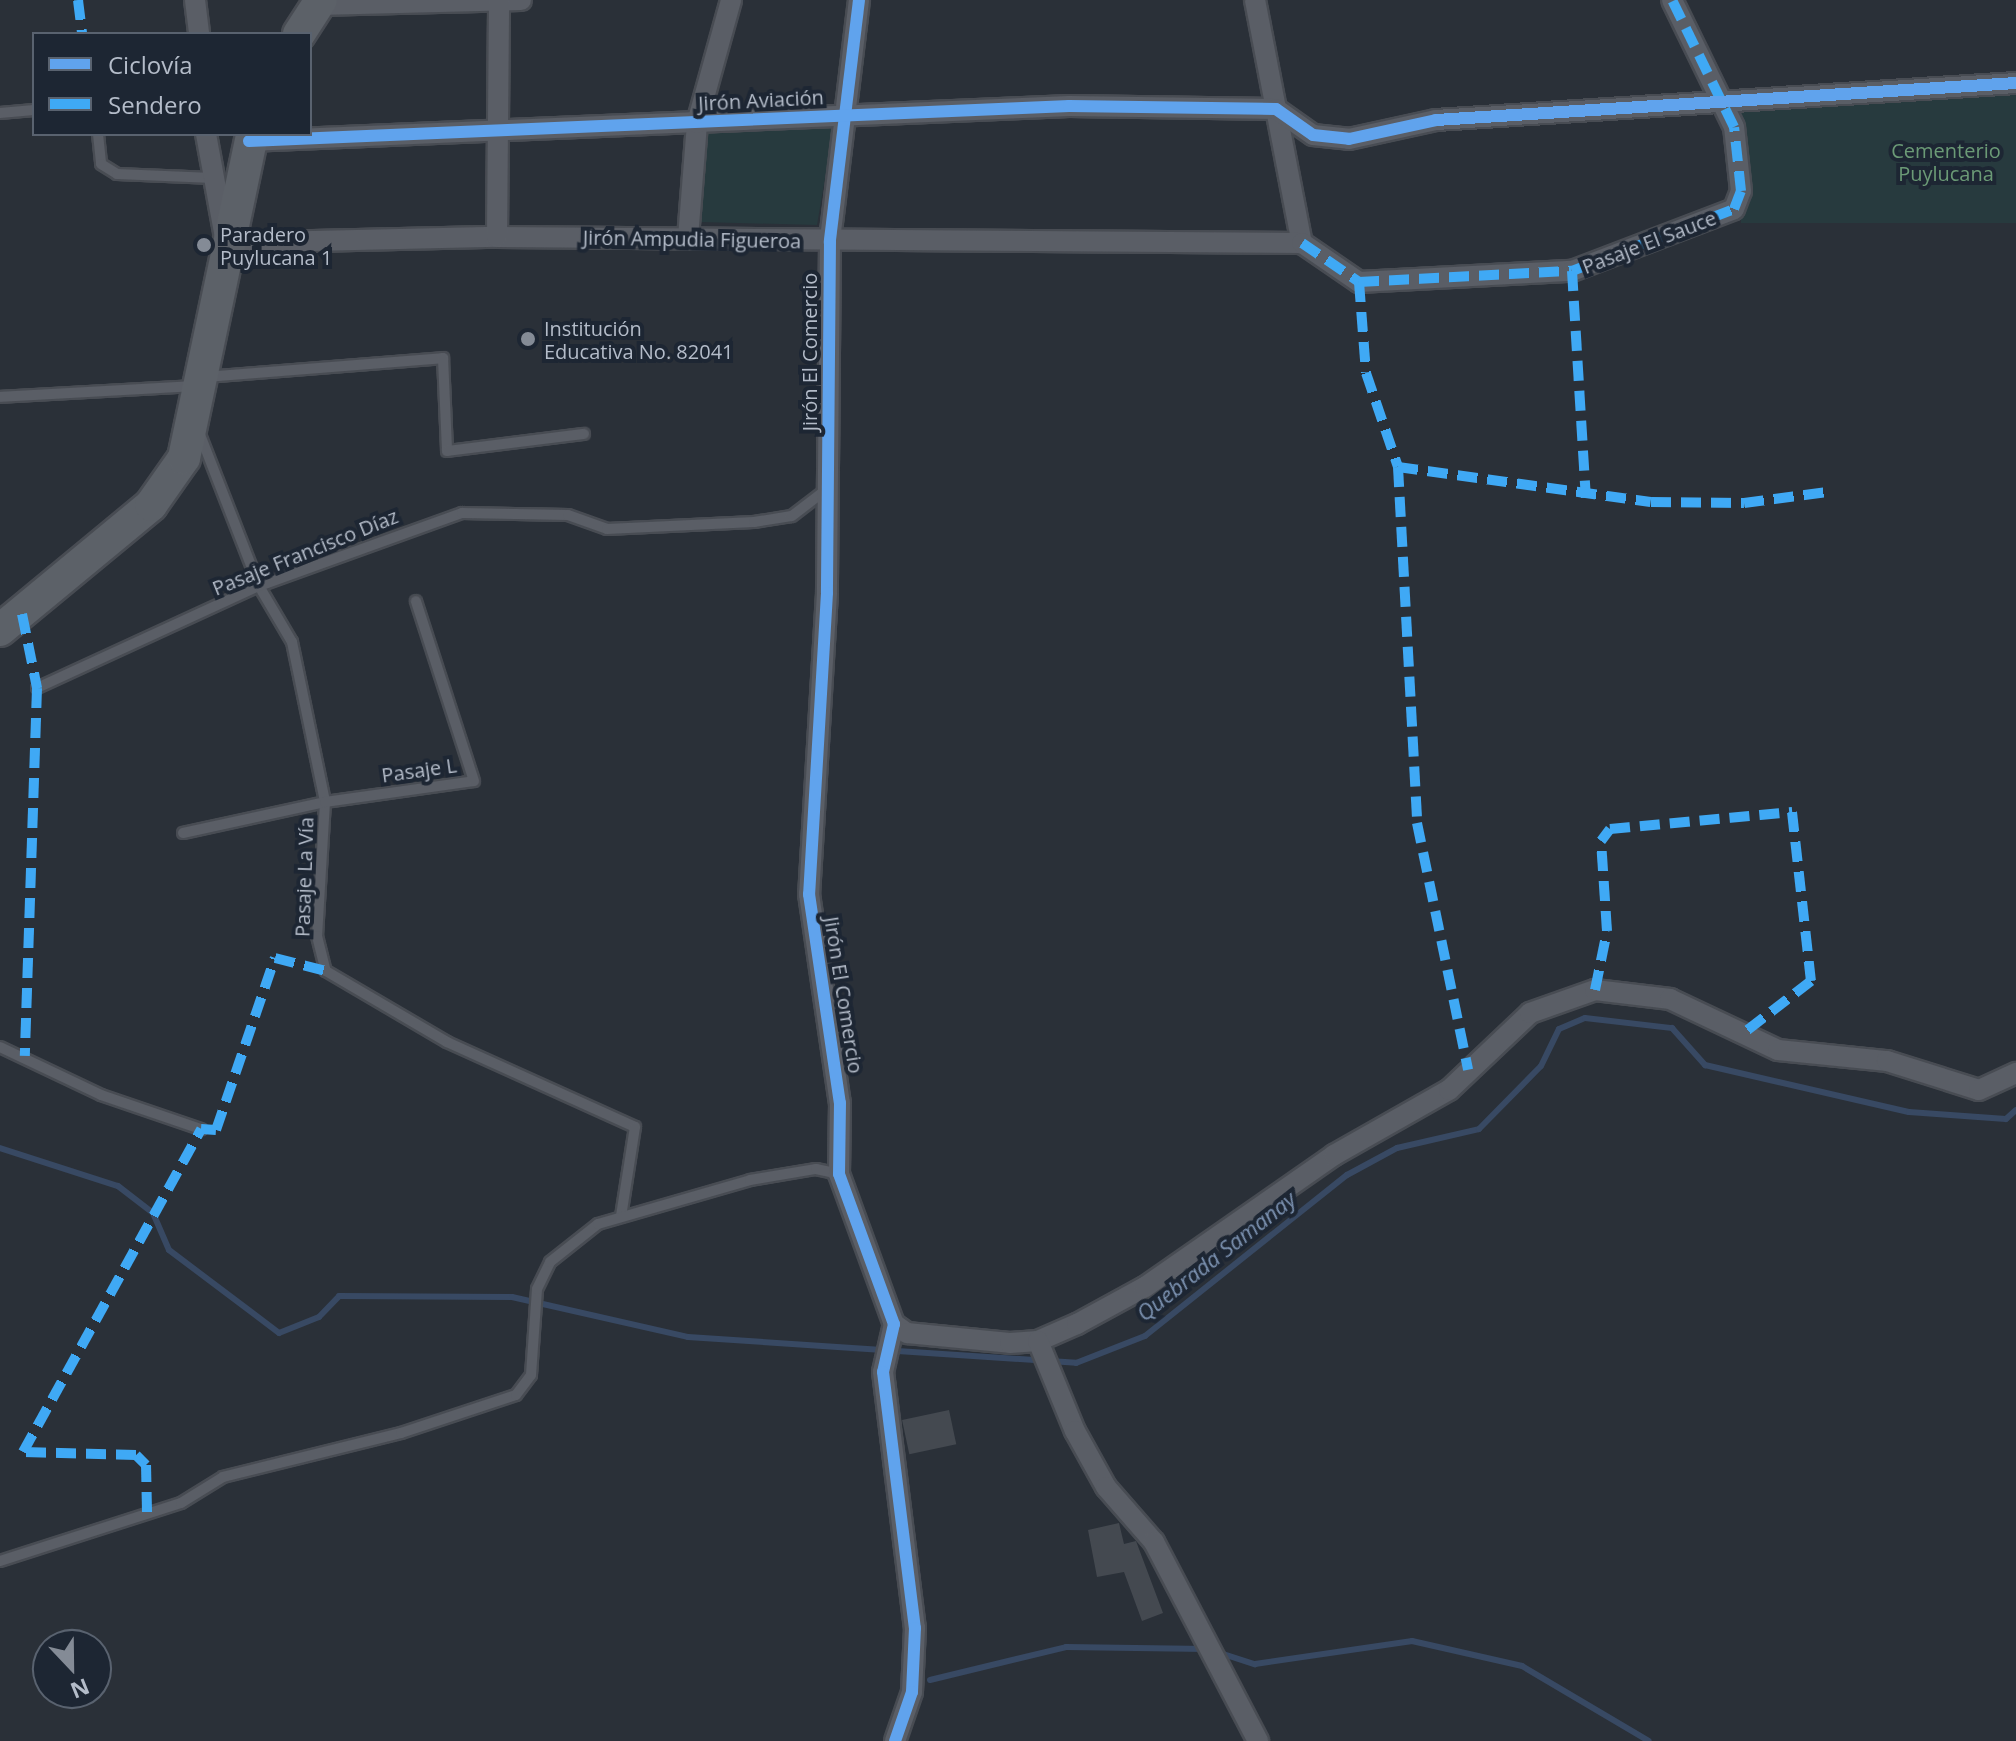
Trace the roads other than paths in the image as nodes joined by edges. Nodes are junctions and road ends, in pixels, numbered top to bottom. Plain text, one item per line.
1 (195, 0) edge
2 (514, 0) edge
3 (731, 0) edge
4 (859, 0) edge
5 (1255, 0) edge
6 (1672, 0) edge
7 (320, 2) edge
8 (199, 32) edge
9 (300, 32) edge
10 (2016, 83) edge
11 (1723, 102) junction
12 (1276, 109) junction
13 (32, 110) edge
14 (0, 113) edge
15 (850, 115) junction
16 (697, 123) junction
17 (493, 132) junction
18 (98, 136) edge
19 (206, 136) edge
20 (299, 136) edge
21 (312, 136) edge
22 (250, 137) edge
23 (213, 178) junction
24 (497, 237) junction
25 (688, 238) junction
26 (830, 241) junction
27 (226, 243) junction
28 (1302, 243) junction
29 (202, 381) junction
30 (0, 397) edge
31 (194, 419) junction
32 (584, 434) dead end
33 (829, 488) junction
34 (259, 586) junction
35 (416, 601) dead end
36 (0, 630) edge
37 (37, 688) dead end
38 (325, 802) junction
39 (183, 833) dead end
40 (0, 1047) edge
41 (2016, 1073) edge
42 (201, 1129) dead end
43 (839, 1174) junction
44 (621, 1216) junction
45 (893, 1331) junction
46 (1042, 1353) junction
47 (0, 1561) edge
48 (895, 1741) edge
49 (1258, 1741) edge

1 - 8 street
2 - 7 street
2 - 17 street
3 - 16 street
4 - 15 street
5 - 12 street
6 - 11 street, Pasaje El Sauce
7 - 9 main road
10 - 11 street
11 - 12 street
11 - 28 street, Pasaje El Sauce
12 - 15 street, Jirón Aviación
12 - 28 street
13 - 14 lane
15 - 16 street, Jirón Aviación
15 - 26 street, Jirón El Comercio
16 - 17 street, Jirón Aviación
16 - 25 street
17 - 21 street, Jirón Aviación
17 - 24 street
18 - 23 lane
19 - 23 street
20 - 22 street, Jirón Aviación
22 - 27 main road
23 - 27 street
24 - 25 street, Jirón Ampudia Figueroa
24 - 27 street, Jirón Ampudia Figueroa
25 - 26 street, Jirón Ampudia Figueroa
26 - 28 street, Jirón Ampudia Figueroa
26 - 33 street, Jirón El Comercio
27 - 29 main road
29 - 30 lane
29 - 31 main road
29 - 32 lane
31 - 34 lane, Pasaje La Vía
31 - 36 main road
33 - 34 lane, Pasaje Francisco Díaz
33 - 43 street, Jirón El Comercio
34 - 37 lane, Pasaje Francisco Díaz
34 - 38 lane, Pasaje La Vía
35 - 38 lane, Pasaje L
38 - 39 lane, Pasaje L
38 - 44 lane, Pasaje La Vía
40 - 42 lane
41 - 46 street
43 - 44 lane
43 - 45 street, Jirón El Comercio
44 - 47 lane
45 - 46 street
45 - 48 street
46 - 49 street

